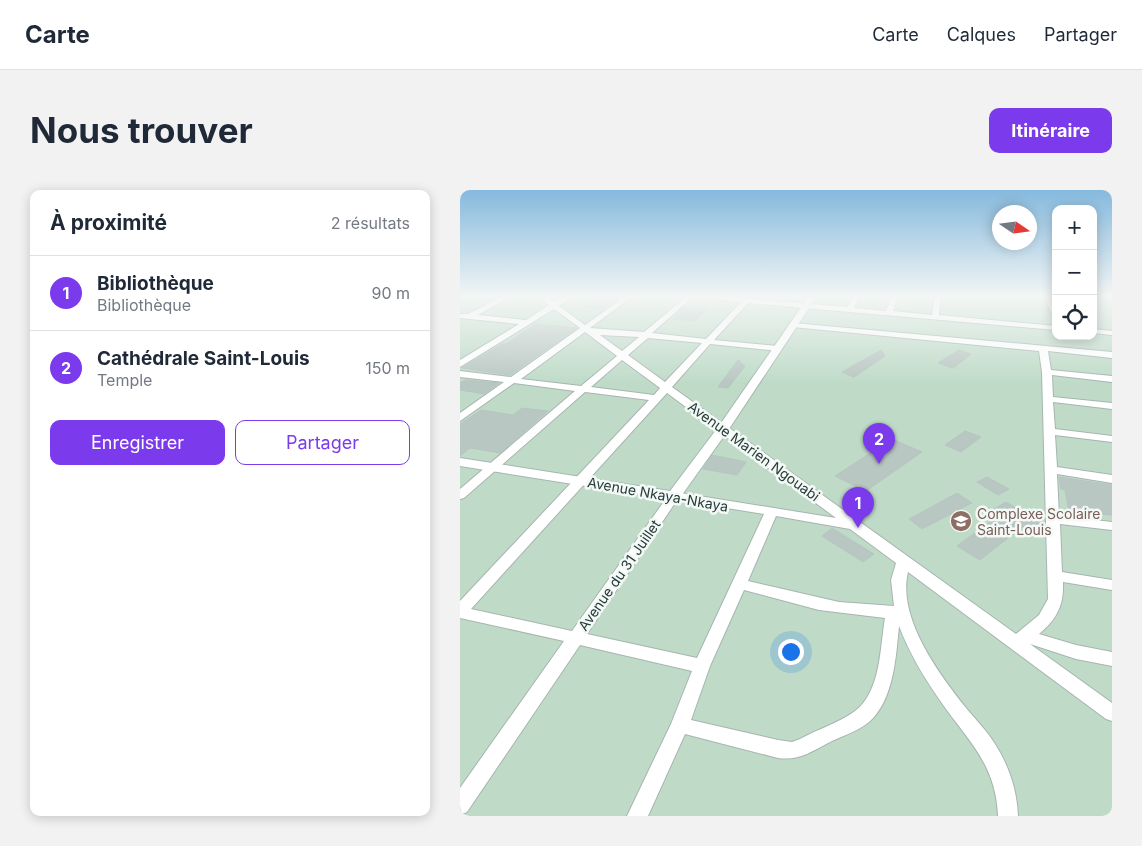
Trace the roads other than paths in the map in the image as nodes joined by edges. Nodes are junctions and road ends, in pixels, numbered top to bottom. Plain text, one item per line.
1 (522, 325) edge
2 (580, 325) edge
3 (592, 325) edge
4 (657, 325) edge
5 (723, 325) edge
6 (793, 325) edge
7 (800, 325) edge
8 (955, 325) edge
9 (1052, 328) edge
10 (586, 330) junction
11 (966, 330) junction
12 (1097, 331) edge
13 (1112, 333) edge
14 (646, 335) junction
15 (708, 342) junction
16 (777, 349) junction
17 (1044, 349) junction
18 (621, 356) junction
19 (1112, 356) edge
20 (460, 364) edge
21 (1047, 372) junction
22 (460, 374) edge
23 (1112, 379) edge
24 (511, 380) junction
25 (668, 387) junction
26 (583, 389) junction
27 (657, 398) junction
28 (1048, 399) junction
29 (1112, 406) edge
30 (460, 418) edge
31 (723, 429) junction
32 (1048, 431) junction
33 (1112, 439) edge
34 (460, 462) edge
35 (492, 468) junction
36 (1051, 470) junction
37 (1112, 479) edge
38 (581, 481) junction
39 (460, 495) edge
40 (674, 496) junction
41 (771, 513) junction
42 (1053, 519) junction
43 (856, 526) junction
44 (1112, 526) edge
45 (903, 562) junction
46 (1056, 576) junction
47 (739, 584) junction
48 (1112, 585) edge
49 (460, 611) edge
50 (898, 613) junction
51 (576, 637) junction
52 (1020, 639) junction
53 (1112, 659) edge
54 (702, 666) junction
55 (1112, 713) edge
56 (680, 725) junction
57 (460, 805) edge
58 (637, 816) edge
59 (1008, 816) edge

1 - 20 street
2 - 10 street, Avenue Marien Ngouabi
3 - 10 street
4 - 14 street
5 - 15 street
6 - 16 street, Avenue du 31 Juillet
7 - 11 street
8 - 11 street
9 - 11 street
10 - 14 street
10 - 18 street, Avenue Marien Ngouabi
10 - 24 street
11 - 17 street
12 - 13 street
14 - 15 street
14 - 18 street
15 - 16 street
15 - 25 street
16 - 31 street, Avenue du 31 Juillet
17 - 19 street
17 - 21 street
18 - 25 street, Avenue Marien Ngouabi
18 - 26 street
21 - 23 street
21 - 28 street
22 - 24 street
24 - 26 street
24 - 30 street
25 - 27 street
25 - 31 street, Avenue Marien Ngouabi
26 - 27 street
26 - 35 street
27 - 38 street
28 - 29 street
28 - 32 street
31 - 40 street, Avenue du 31 Juillet
31 - 43 street, Avenue Marien Ngouabi
32 - 33 street
32 - 36 street
34 - 35 street, Avenue Nkaya-Nkaya
35 - 38 street, Avenue Nkaya-Nkaya
35 - 39 street
36 - 37 street
36 - 42 street
38 - 40 street, Avenue Nkaya-Nkaya
38 - 49 street
40 - 41 street, Avenue Nkaya-Nkaya
40 - 51 street, Avenue du 31 Juillet
41 - 43 street, Avenue Nkaya-Nkaya
41 - 47 street
42 - 44 street
42 - 46 street
43 - 45 street, Avenue Marien Ngouabi
45 - 50 street
45 - 52 street, Avenue Marien Ngouabi
46 - 48 street
46 - 52 street
47 - 50 street
47 - 54 street
49 - 51 street
50 - 56 street
50 - 59 street
51 - 54 street
51 - 57 street, Avenue du 31 Juillet
52 - 53 street
52 - 55 street, Avenue Marien Ngouabi
54 - 56 street
56 - 58 street

